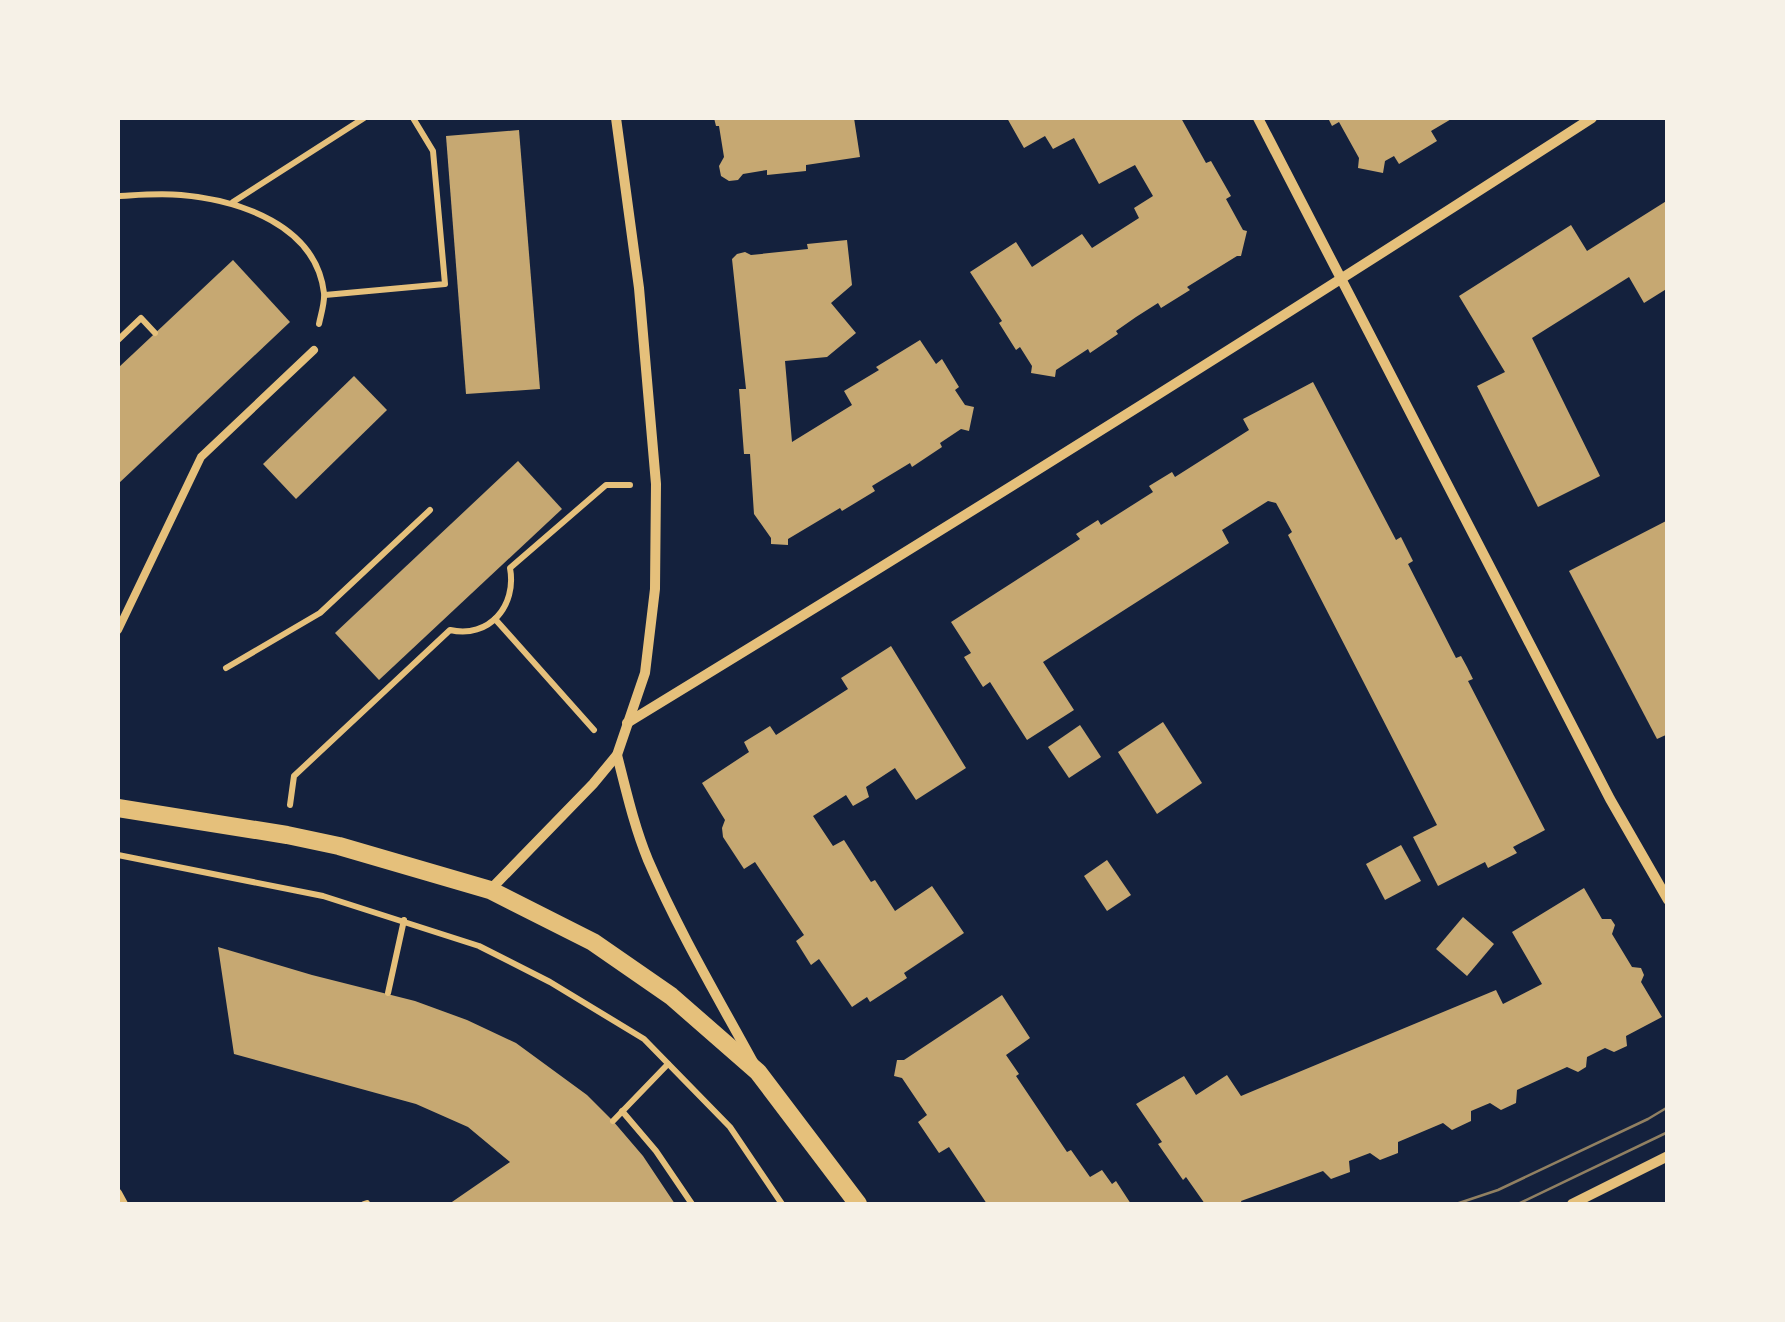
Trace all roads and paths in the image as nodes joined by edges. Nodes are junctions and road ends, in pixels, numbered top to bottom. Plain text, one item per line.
1 (364, 118) edge
2 (413, 118) edge
3 (616, 118) edge
4 (1258, 118) edge
5 (1592, 118) edge
6 (118, 196) edge
7 (232, 203) junction
8 (1343, 279) junction
9 (325, 295) junction
10 (154, 333) dead end
11 (118, 340) edge
12 (314, 350) joint
13 (656, 484) junction
14 (430, 510) dead end
15 (495, 619) junction
16 (118, 630) edge
17 (226, 668) dead end
18 (627, 722) junction
19 (617, 755) junction
20 (118, 808) edge
21 (287, 835) junction
22 (118, 855) edge
23 (490, 890) junction
24 (1668, 900) edge
25 (404, 920) junction
26 (388, 993) dead end
27 (668, 1064) junction
28 (758, 1072) junction
29 (622, 1111) junction
30 (613, 1121) dead end
31 (1668, 1156) edge
32 (118, 1193) edge
33 (124, 1204) edge
34 (692, 1204) edge
35 (782, 1204) edge
36 (858, 1204) edge
37 (1572, 1204) edge

1 - 7 path
2 - 9 path
3 - 13 street
4 - 8 street
5 - 8 street
6 - 7 path
7 - 9 path
8 - 18 street
8 - 24 street
9 - 12 path
10 - 11 path
12 - 16 lane
13 - 15 path
13 - 18 street
14 - 17 path
15 - 19 path
15 - 21 path
18 - 19 street
19 - 23 street
19 - 28 street
20 - 21 street
21 - 23 street
22 - 25 path
23 - 28 street
25 - 26 path
25 - 27 path
27 - 29 path
27 - 35 path
28 - 36 street
29 - 30 path
29 - 34 path
31 - 37 street
32 - 33 lane

